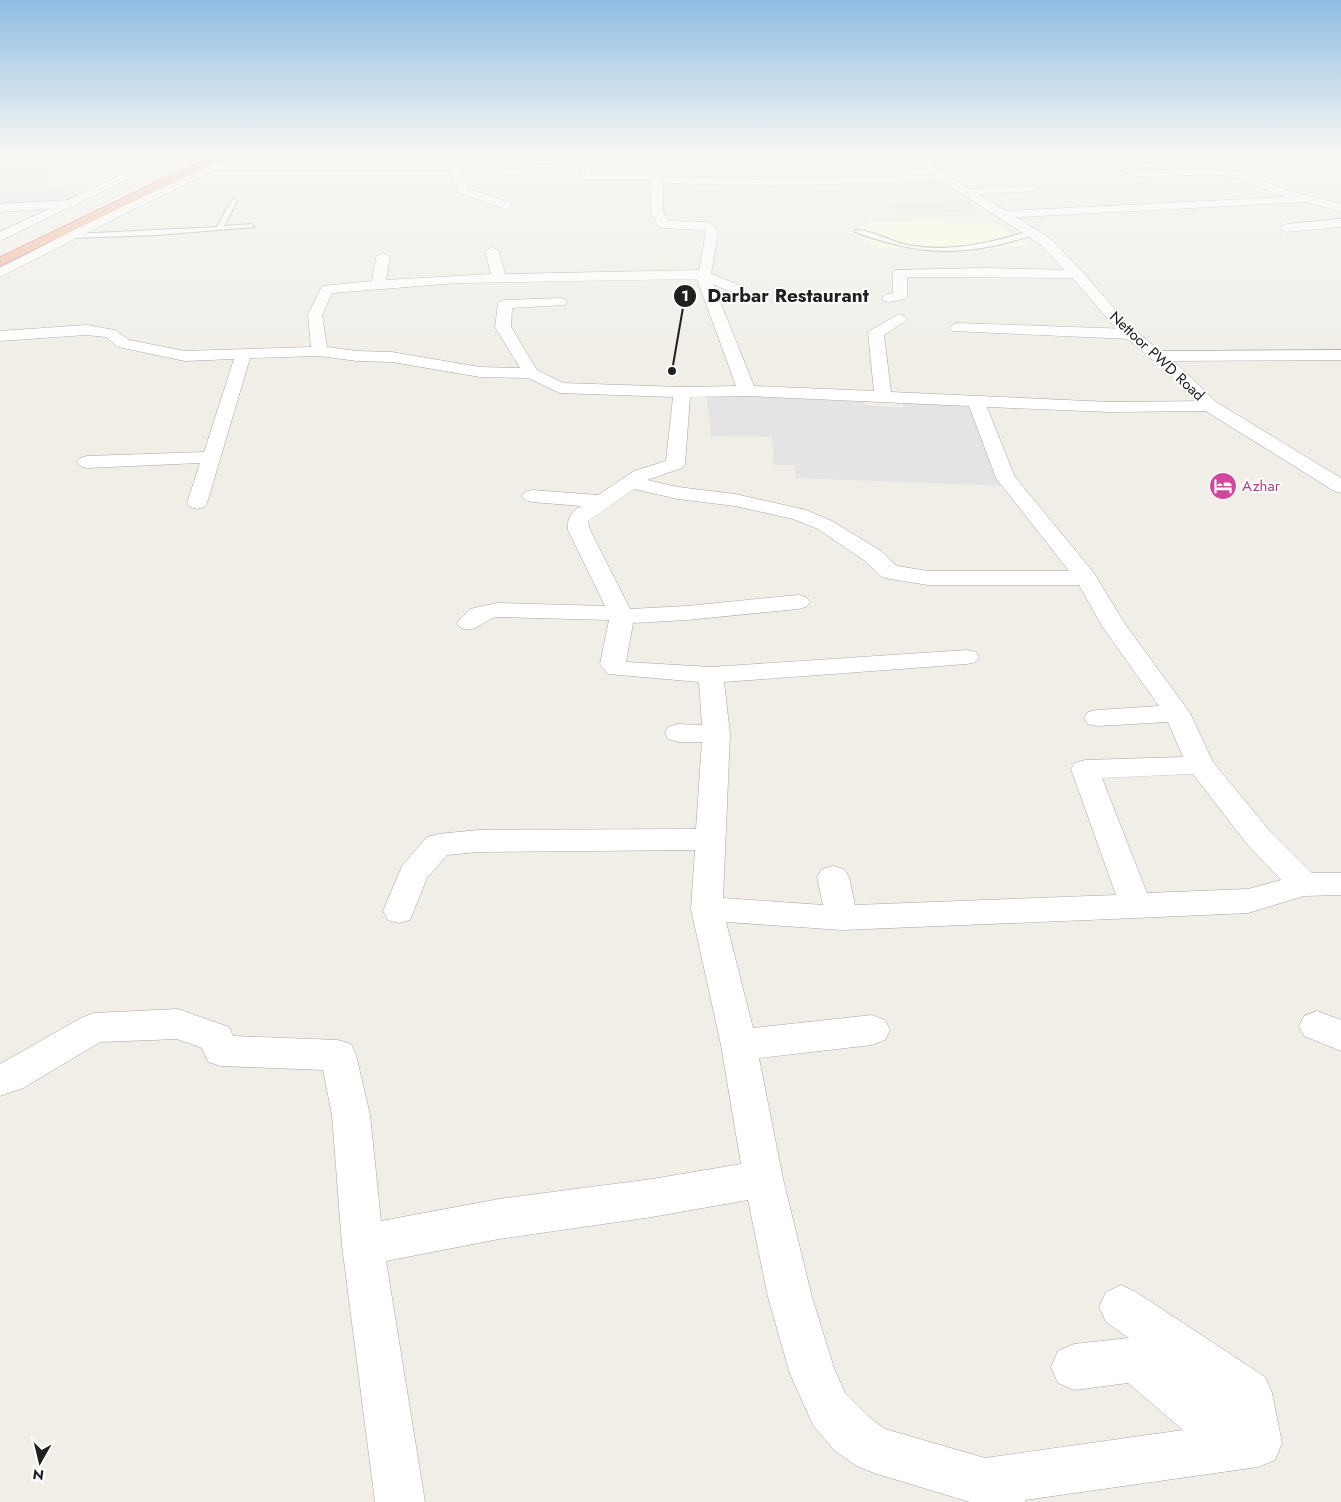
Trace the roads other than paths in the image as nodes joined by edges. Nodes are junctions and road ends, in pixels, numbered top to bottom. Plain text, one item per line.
1 (27, 222) edge
2 (51, 222) edge
3 (82, 222) edge
4 (102, 222) edge
5 (223, 222) edge
6 (662, 222) edge
7 (1015, 222) edge
8 (1341, 223) edge
9 (252, 226) dead end
10 (220, 227) junction
11 (1286, 228) dead end
12 (857, 231) dead end
13 (1031, 233) junction
14 (73, 236) junction
15 (0, 237) edge
16 (0, 246) edge
17 (492, 251) dead end
18 (383, 258) dead end
19 (0, 262) edge
20 (0, 272) edge
21 (1076, 274) junction
22 (702, 275) junction
23 (499, 278) junction
24 (378, 285) junction
25 (734, 288) dead end
26 (889, 298) dead end
27 (560, 302) dead end
28 (899, 319) dead end
29 (957, 328) dead end
30 (1130, 334) junction
31 (0, 336) edge
32 (319, 351) junction
33 (244, 355) junction
34 (1341, 355) edge
35 (1157, 356) junction
36 (531, 373) junction
37 (747, 391) junction
38 (682, 392) junction
39 (883, 397) junction
40 (976, 402) junction
41 (1210, 406) junction
42 (210, 457) junction
43 (87, 462) dead end
44 (631, 482) junction
45 (1341, 487) edge
46 (532, 496) dead end
47 (602, 501) junction
48 (197, 503) dead end
49 (1086, 578) junction
50 (798, 602) dead end
51 (621, 615) junction
52 (469, 623) dead end
53 (967, 656) dead end
54 (711, 675) junction
55 (1177, 713) junction
56 (1096, 718) dead end
57 (678, 733) dead end
58 (716, 734) junction
59 (1201, 765) junction
60 (710, 839) junction
61 (833, 878) dead end
62 (1341, 884) edge
63 (1304, 885) junction
64 (1136, 906) junction
65 (707, 909) junction
66 (399, 911) dead end
67 (842, 918) junction
68 (872, 1030) dead end
69 (738, 1045) junction
70 (0, 1080) edge
71 (763, 1179) junction
72 (363, 1245) junction
73 (1121, 1306) dead end
74 (1074, 1367) dead end
75 (1238, 1445) junction
76 (993, 1492) edge
77 (400, 1502) edge

1 - 15 street
2 - 16 highway
3 - 19 highway
4 - 14 street
5 - 10 lane
6 - 22 street
7 - 13 street, Nettoor PWD Road
8 - 11 street
9 - 10 lane
10 - 14 lane
12 - 13 lane
13 - 21 street, Nettoor PWD Road
14 - 20 street
17 - 23 street
18 - 24 street
21 - 26 street
21 - 30 street, Nettoor PWD Road
22 - 23 street
22 - 25 street
22 - 37 street
23 - 24 street
24 - 32 street
27 - 36 street
28 - 39 street
29 - 30 street
30 - 35 street, Nettoor PWD Road
31 - 33 street
32 - 33 street
32 - 36 street
33 - 42 street
34 - 35 street
35 - 41 street, Nettoor PWD Road
36 - 38 street
37 - 38 street
37 - 39 street
38 - 44 street
39 - 40 street
40 - 41 street
40 - 49 street
41 - 45 street, Nettoor PWD Road
42 - 43 street
42 - 48 street
44 - 47 street
44 - 49 street
46 - 47 street
47 - 51 street
49 - 55 street
50 - 51 street
51 - 52 street
51 - 54 street
53 - 54 street
54 - 58 street
55 - 56 street
55 - 59 street
57 - 58 street
58 - 60 street
59 - 63 street
59 - 64 street
60 - 65 street
60 - 66 street
61 - 67 street
62 - 63 street
63 - 64 street
64 - 67 street
65 - 67 street
65 - 69 street
68 - 69 street
69 - 71 street
70 - 72 street
71 - 72 street
71 - 76 street
72 - 77 street
73 - 75 street
74 - 75 street
75 - 76 street

